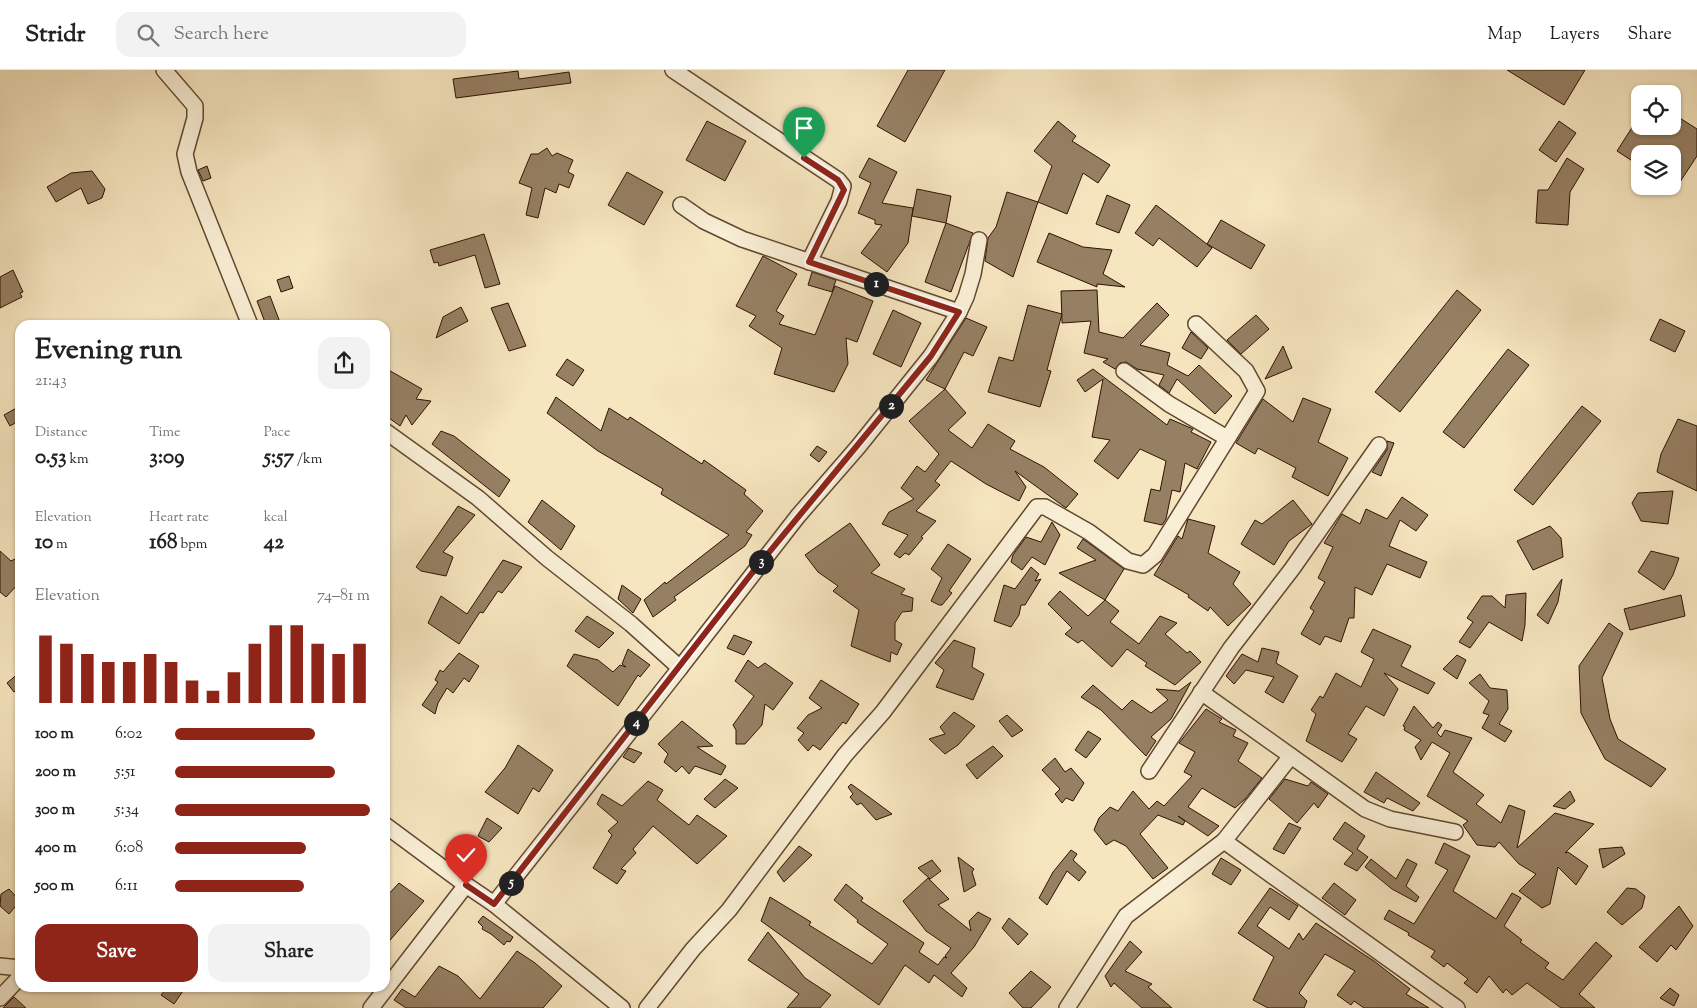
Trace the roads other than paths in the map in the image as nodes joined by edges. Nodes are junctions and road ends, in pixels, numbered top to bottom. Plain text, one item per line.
1 (164, 70) edge
2 (673, 70) edge
3 (681, 204) dead end
4 (979, 240) dead end
5 (809, 262) junction
6 (959, 312) junction
7 (248, 320) edge
8 (1196, 324) dead end
9 (1124, 372) dead end
10 (390, 435) edge
11 (1228, 438) junction
12 (1379, 445) dead end
13 (680, 668) junction
14 (1201, 692) junction
15 (1291, 756) junction
16 (1149, 771) dead end
17 (390, 829) edge
18 (1455, 832) dead end
19 (1224, 841) junction
20 (466, 885) junction
21 (494, 904) junction
22 (0, 966) edge
23 (15, 968) edge
24 (15, 982) edge
25 (390, 983) edge
26 (383, 992) edge
27 (0, 996) edge
28 (371, 1008) edge
29 (622, 1008) edge
30 (647, 1008) edge
31 (1067, 1008) edge
32 (1457, 1008) edge

1 - 7 street
2 - 5 street
3 - 5 street
4 - 6 street
5 - 6 street
6 - 13 street
8 - 11 street
9 - 11 street
10 - 13 street
11 - 30 street
12 - 14 street
13 - 21 street
14 - 15 street
14 - 16 street
15 - 18 street
15 - 19 street
17 - 20 street
19 - 31 street
19 - 32 street
20 - 21 street
20 - 25 street
21 - 29 street
22 - 23 street
24 - 27 street
26 - 28 street

